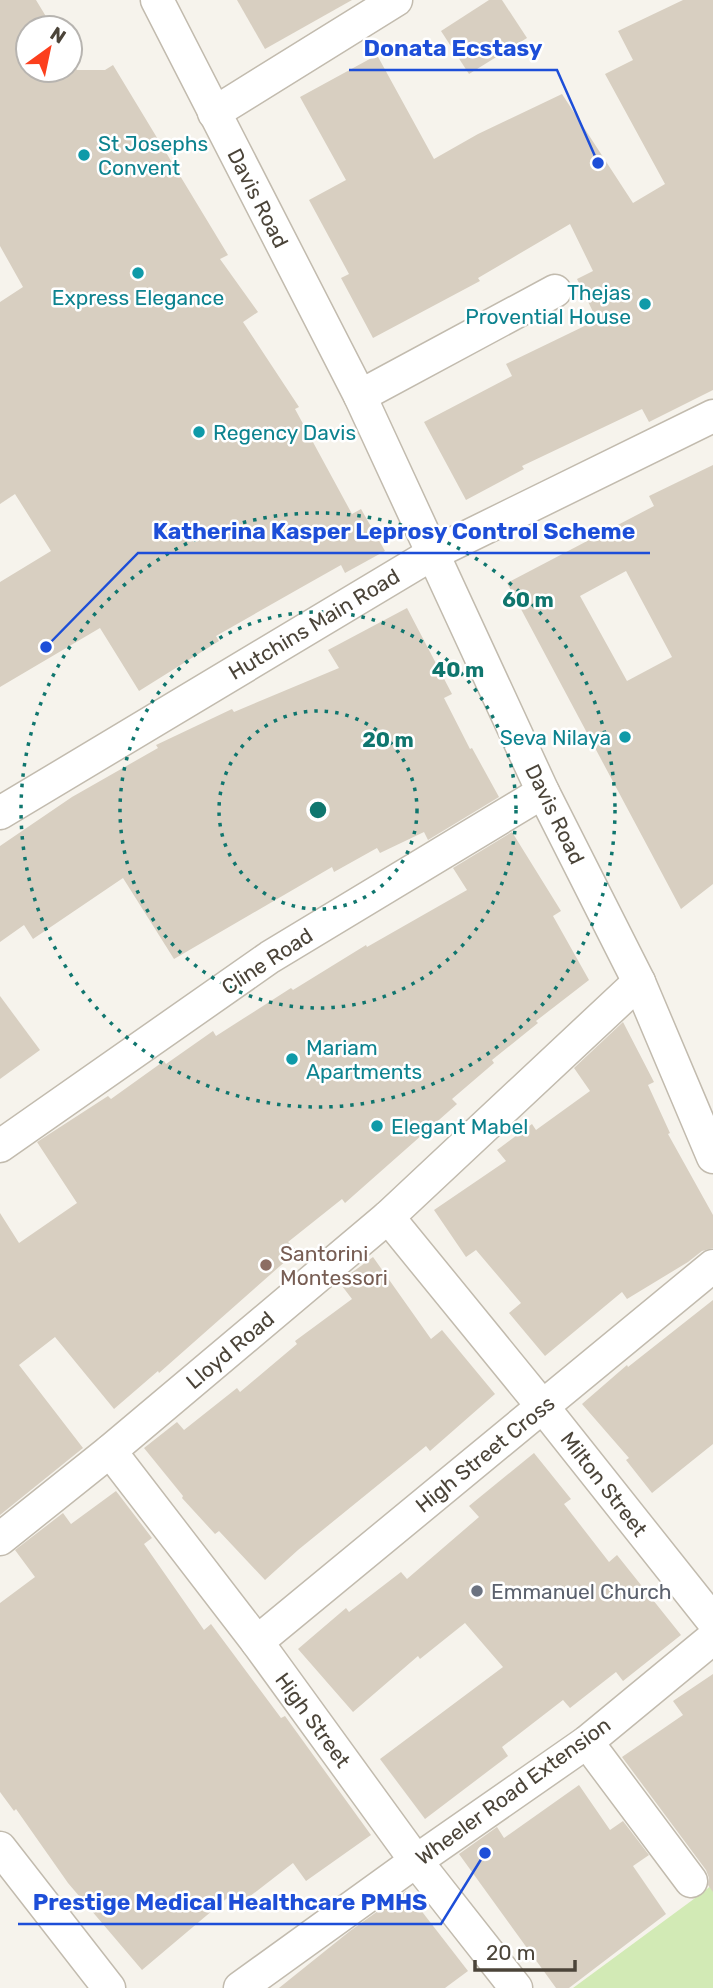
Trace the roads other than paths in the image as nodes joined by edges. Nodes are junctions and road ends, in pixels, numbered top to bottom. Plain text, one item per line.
1 (157, 0) edge
2 (396, 0) edge
3 (214, 113) junction
4 (555, 291) dead end
5 (360, 396) junction
6 (713, 416) edge
7 (432, 554) junction
8 (543, 792) junction
9 (0, 813) edge
10 (639, 982) junction
11 (0, 1146) edge
12 (713, 1157) edge
13 (388, 1217) junction
14 (713, 1265) edge
15 (543, 1407) junction
16 (110, 1451) junction
17 (0, 1539) edge
18 (713, 1621) edge
19 (713, 1638) edge
20 (257, 1642) junction
21 (587, 1742) junction
22 (0, 1848) edge
23 (416, 1861) junction
24 (691, 1881) dead end
25 (109, 1988) edge
26 (240, 1988) edge
27 (516, 1988) edge

1 - 3 street, Davis Road
2 - 3 street
3 - 5 street, Davis Road
4 - 5 street
5 - 7 street, Davis Road
6 - 7 street, Hutchins Main Road
7 - 8 street, Davis Road
7 - 9 street, Hutchins Main Road
8 - 10 street, Davis Road
8 - 11 street, Cline Road
10 - 12 street, Davis Road
10 - 13 street, Lloyd Road
13 - 15 street, Milton Street
13 - 16 street, Lloyd Road
14 - 15 street, High Street Cross
15 - 18 street, Milton Street
15 - 20 street, High Street Cross
16 - 17 street, Lloyd Road
16 - 20 street, High Street
19 - 21 street, Wheeler Road Extension
20 - 23 street, High Street
21 - 23 street, Wheeler Road Extension
21 - 24 street
22 - 25 street
23 - 26 street, Wheeler Road Extension
23 - 27 street, High Street

